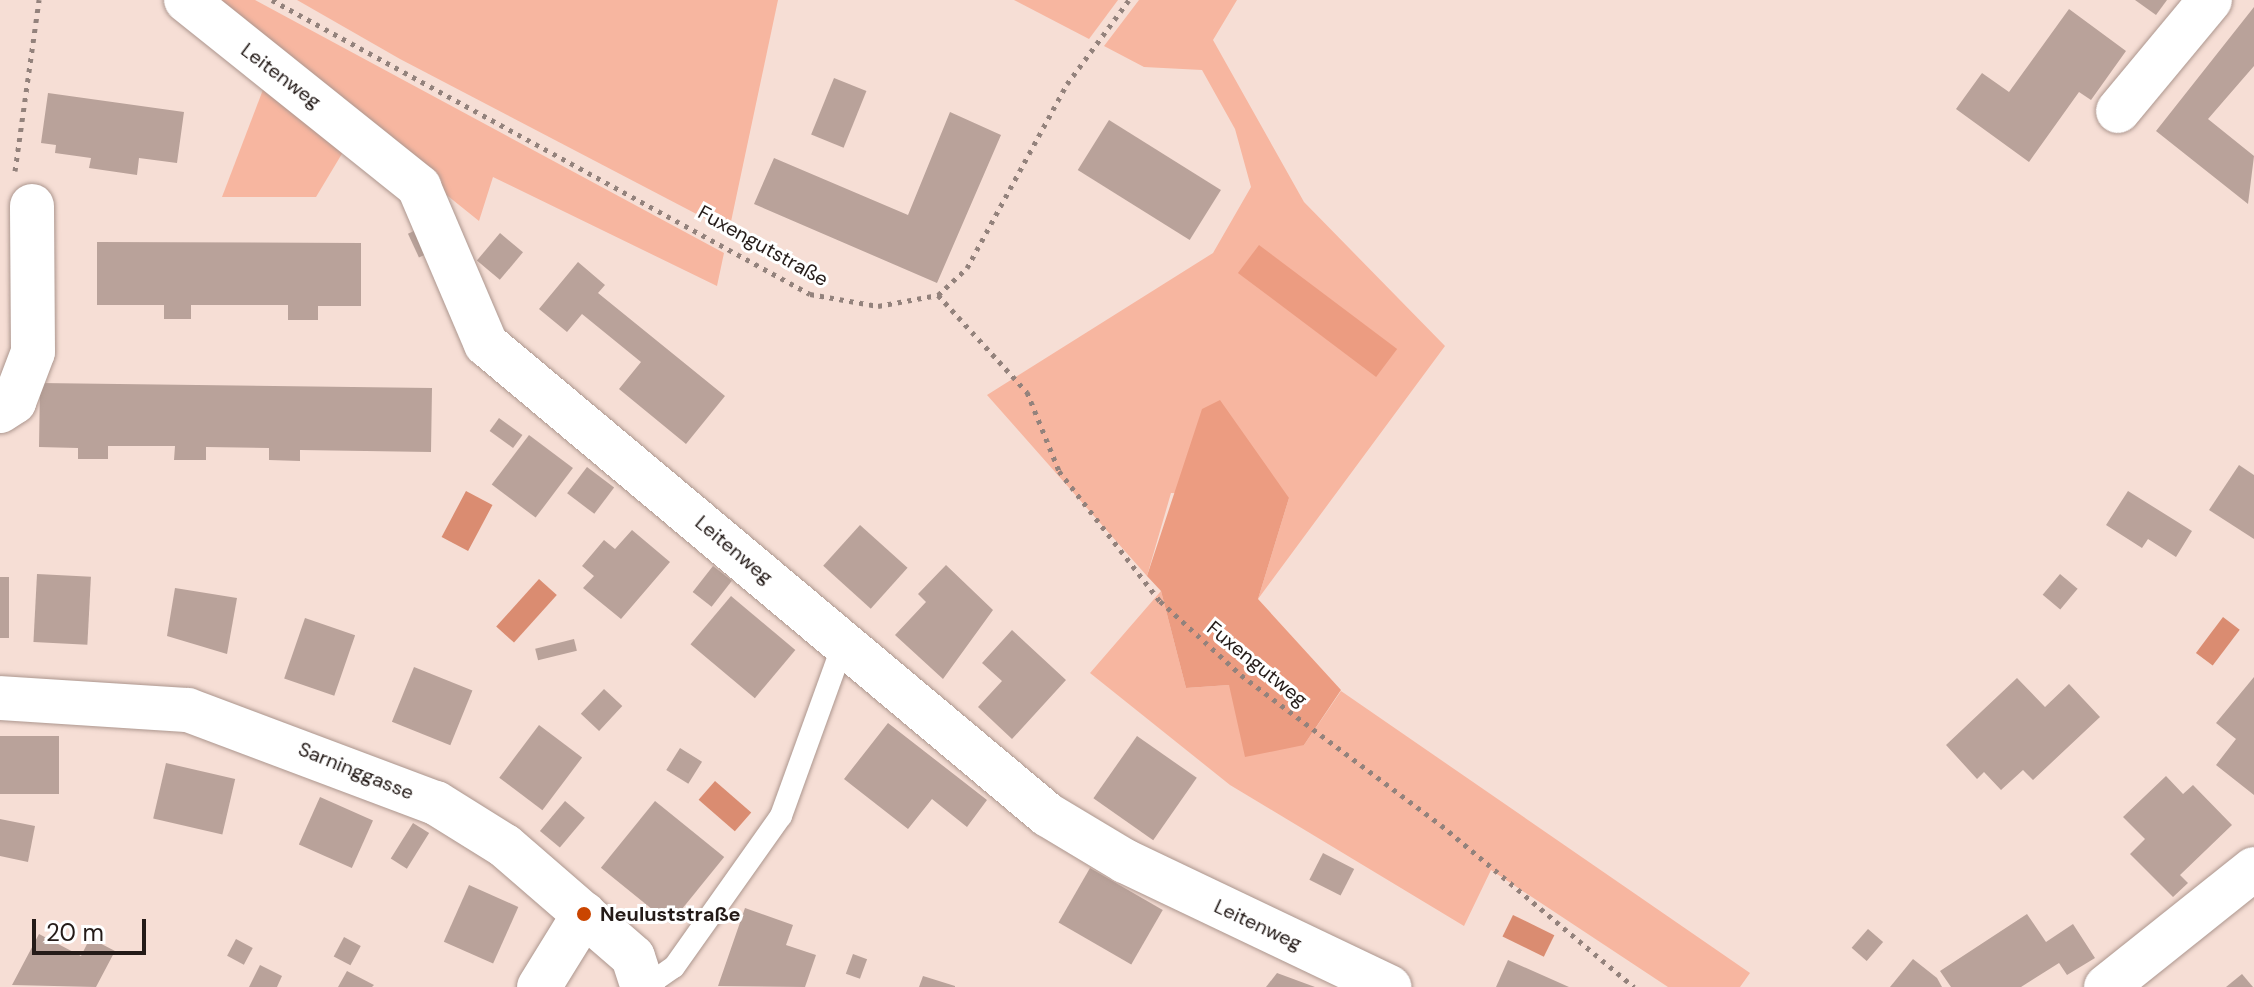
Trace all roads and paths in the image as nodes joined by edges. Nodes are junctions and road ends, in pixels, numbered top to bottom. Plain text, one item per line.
1 (39, 0) edge
2 (186, 0) edge
3 (272, 0) edge
4 (1129, 0) edge
5 (2210, 0) edge
6 (2118, 111) dead end
7 (32, 206) joint
8 (938, 295) junction
9 (0, 411) edge
10 (844, 642) junction
11 (0, 698) edge
12 (2254, 869) edge
13 (584, 914) junction
14 (539, 987) edge
15 (644, 987) edge
16 (1389, 987) edge
17 (1634, 987) edge
18 (2106, 987) edge

1 - 7 path
2 - 10 street, Leitenweg
3 - 8 path, Fuxengutstraße
4 - 8 path
5 - 6 street
7 - 9 street
8 - 17 path, Fuxengutweg
10 - 15 lane, Sarninggasse
10 - 16 street, Leitenweg
11 - 13 street, Sarninggasse
12 - 18 street
13 - 14 street
13 - 15 street, Sarninggasse

